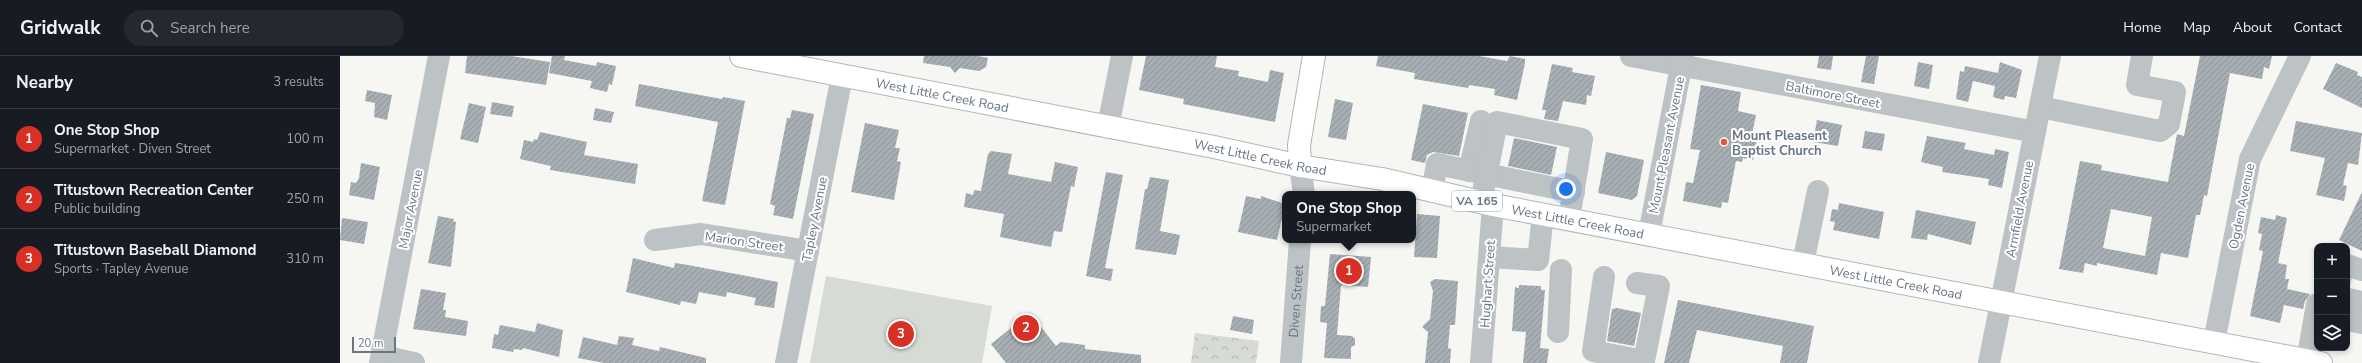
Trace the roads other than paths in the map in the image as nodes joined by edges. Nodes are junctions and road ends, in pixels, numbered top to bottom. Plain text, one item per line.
1 (440, 56) edge
2 (741, 56) edge
3 (1122, 56) edge
4 (1314, 56) edge
5 (1631, 56) edge
6 (2050, 56) edge
7 (2142, 56) edge
8 (2300, 56) edge
9 (1682, 61) edge
10 (842, 76) junction
11 (2040, 107) junction
12 (1481, 121) dead end
13 (1108, 127) junction
14 (2035, 132) junction
15 (1300, 166) junction
16 (1478, 172) junction
17 (1304, 191) edge
18 (1432, 191) junction
19 (1818, 191) dead end
20 (1574, 192) junction
21 (1487, 204) junction
22 (1543, 214) junction
23 (1569, 219) junction
24 (1649, 234) junction
25 (655, 240) dead end
26 (1300, 243) edge
27 (808, 251) junction
28 (1489, 257) junction
29 (1803, 263) junction
30 (1561, 270) dead end
31 (1604, 277) dead end
32 (1637, 282) dead end
33 (2001, 301) junction
34 (2316, 315) edge
35 (2350, 321) edge
36 (2362, 323) edge
37 (1558, 332) dead end
38 (2214, 342) junction
39 (381, 360) edge
40 (2314, 362) edge
41 (414, 363) edge
42 (786, 363) edge
43 (1291, 363) edge
44 (1481, 363) edge
45 (1989, 363) edge

1 - 39 street, Major Avenue
2 - 10 main road, West Little Creek Road / VA 165
3 - 13 street
4 - 15 main road
5 - 9 street, Baltimore Street
6 - 11 street, Armfield Avenue
7 - 11 street
8 - 38 street, Ogden Avenue
9 - 14 street, Baltimore Street
9 - 24 street, Mount Pleasant Avenue
10 - 13 main road, West Little Creek Road / VA 165
10 - 27 street, Tapley Avenue
11 - 14 street, Armfield Avenue
12 - 16 street
13 - 15 main road, West Little Creek Road / VA 165
14 - 33 street, Armfield Avenue
15 - 17 street
15 - 18 main road, West Little Creek Road / VA 165
16 - 18 street
16 - 20 street
16 - 20 street
16 - 21 street, Hughart Street
18 - 21 main road, West Little Creek Road / VA 165
19 - 29 street
20 - 23 street
21 - 22 main road, West Little Creek Road / VA 165
21 - 28 street, Hughart Street
22 - 23 main road, West Little Creek Road / VA 165
22 - 28 street
23 - 24 main road, West Little Creek Road / VA 165
24 - 29 main road, West Little Creek Road / VA 165
25 - 27 street, Marion Street
26 - 43 street, Diven Street
27 - 42 street, Tapley Avenue
28 - 44 street, Hughart Street
29 - 33 main road, West Little Creek Road / VA 165
30 - 37 street
31 - 32 street
33 - 38 main road, West Little Creek Road / VA 165
33 - 45 street, Armfield Avenue
34 - 40 street
35 - 36 street
38 - 40 main road, West Little Creek Road / VA 165
39 - 41 street

